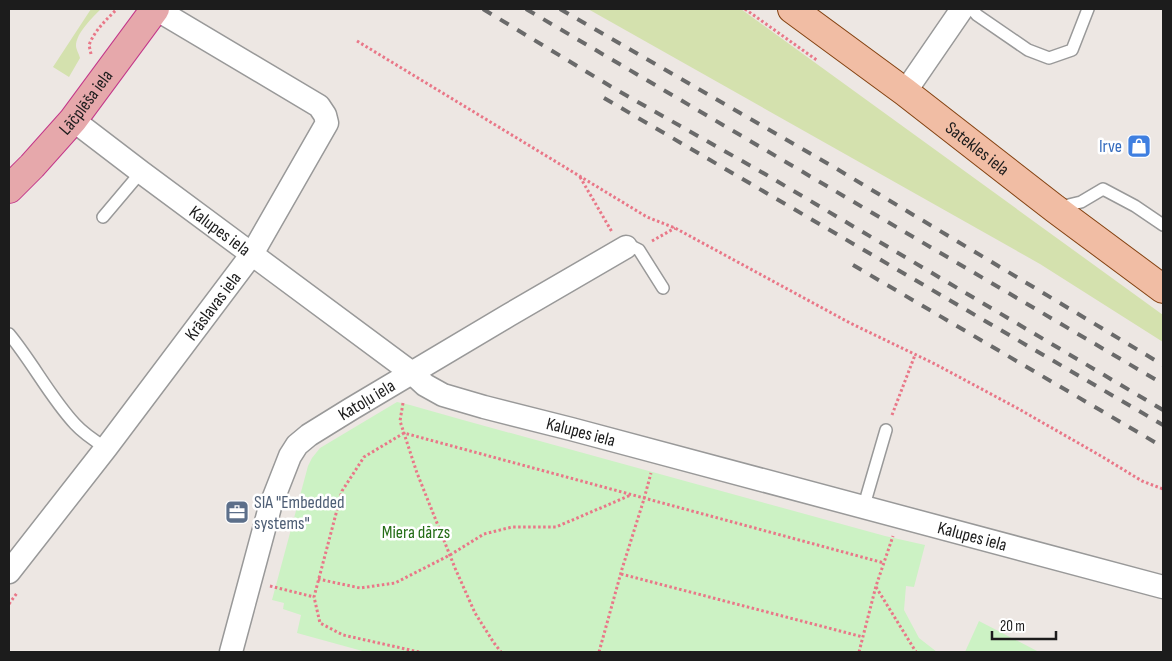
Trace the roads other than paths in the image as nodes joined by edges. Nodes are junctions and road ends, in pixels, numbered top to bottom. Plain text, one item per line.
1 (155, 9) edge
2 (792, 9) edge
3 (962, 9) edge
4 (972, 9) edge
5 (1088, 9) edge
6 (905, 92) junction
7 (73, 120) junction
8 (141, 172) junction
9 (9, 189) edge
10 (1054, 208) junction
11 (103, 217) dead end
12 (1163, 225) edge
13 (629, 249) joint
14 (252, 254) junction
15 (663, 288) dead end
16 (1163, 289) edge
17 (9, 334) edge
18 (412, 373) junction
19 (886, 430) road end
20 (106, 448) junction
21 (864, 508) junction
22 (9, 572) edge
23 (1163, 588) edge
24 (231, 652) edge

1 - 7 highway, Lāčplēša iela
1 - 14 street, Krāslavas iela
2 - 6 main road, Satekles iela
3 - 6 street
4 - 5 lane
6 - 10 main road, Satekles iela
7 - 8 street, Kalupes iela
7 - 9 highway, Lāčplēša iela
8 - 11 lane
8 - 14 street, Kalupes iela
10 - 12 lane
10 - 16 main road, Satekles iela
13 - 15 lane
13 - 18 street, Katoļu iela
14 - 18 street, Kalupes iela
14 - 20 street, Krāslavas iela
17 - 20 lane
18 - 21 street, Kalupes iela
18 - 24 street, Katoļu iela
19 - 21 lane
20 - 22 street, Krāslavas iela
21 - 23 street, Kalupes iela

